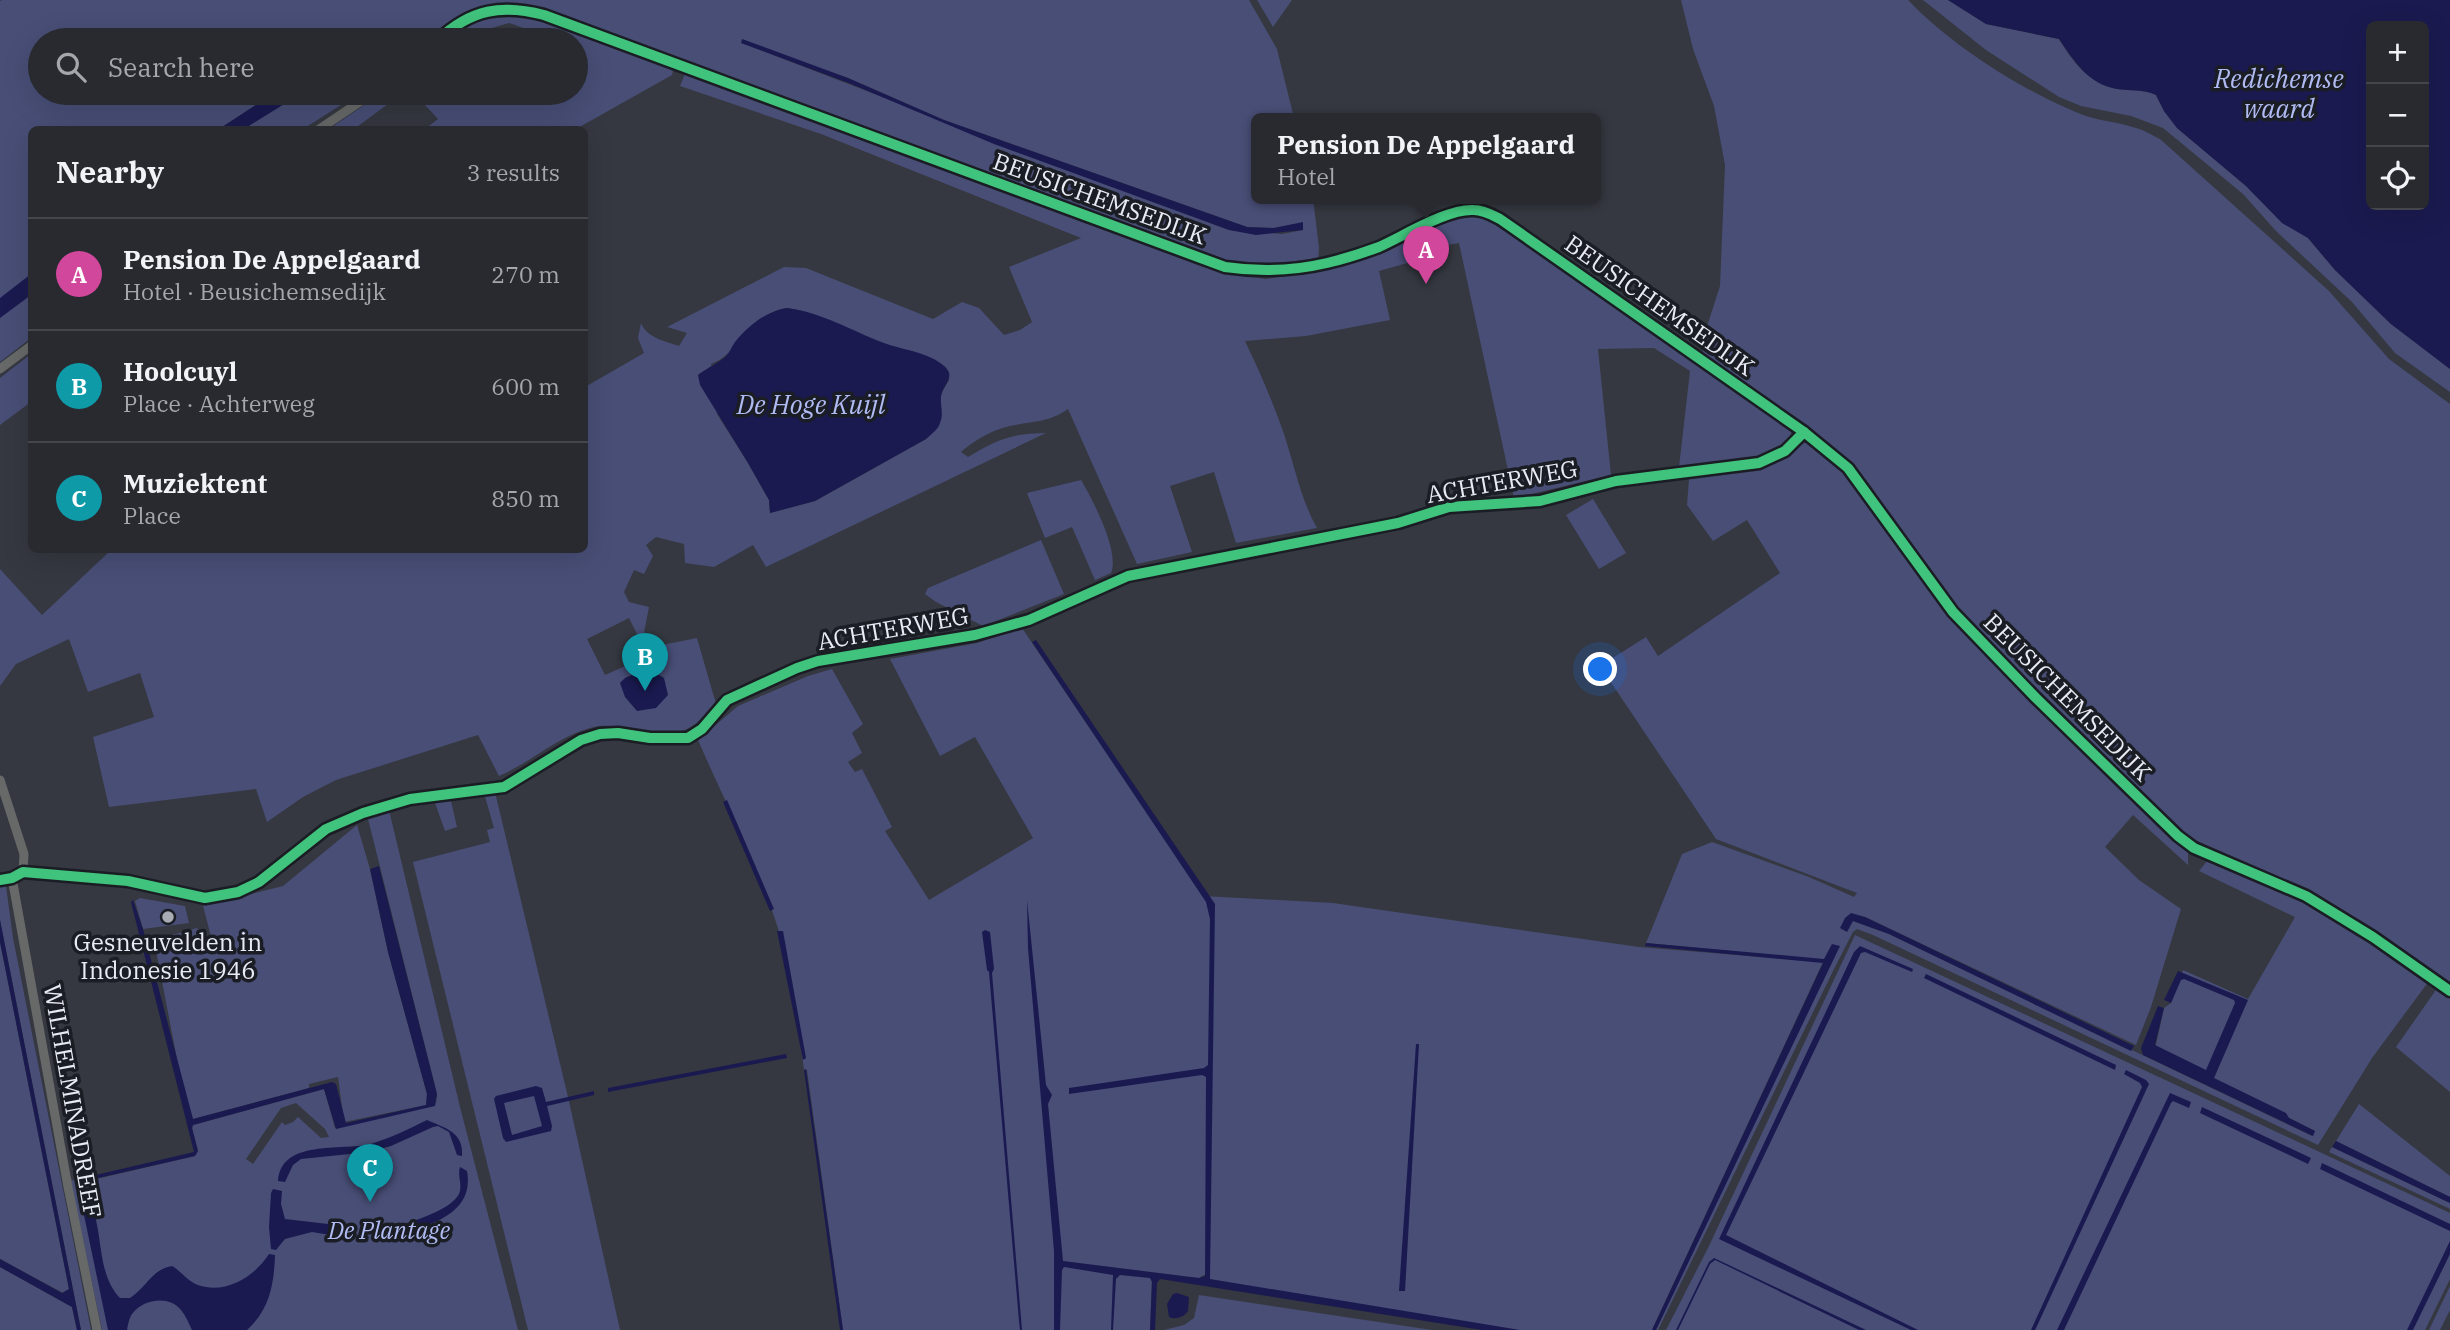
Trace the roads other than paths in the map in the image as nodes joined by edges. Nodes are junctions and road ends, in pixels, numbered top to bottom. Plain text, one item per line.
1 (454, 28) edge
2 (579, 28) edge
3 (588, 31) edge
4 (355, 105) edge
5 (324, 126) edge
6 (28, 348) edge
7 (0, 369) edge
8 (1804, 432) junction
9 (0, 779) edge
10 (23, 872) junction
11 (12, 878) junction
12 (0, 880) edge
13 (2450, 992) edge
14 (97, 1330) edge

1 - 2 street, BEUSICHEMSEDIJK
3 - 8 street, BEUSICHEMSEDIJK
4 - 5 street
6 - 7 street
8 - 10 street, ACHTERWEG
8 - 13 street, BEUSICHEMSEDIJK
9 - 10 street
10 - 11 street
11 - 12 street
11 - 14 street, WILHELMINADREEF

